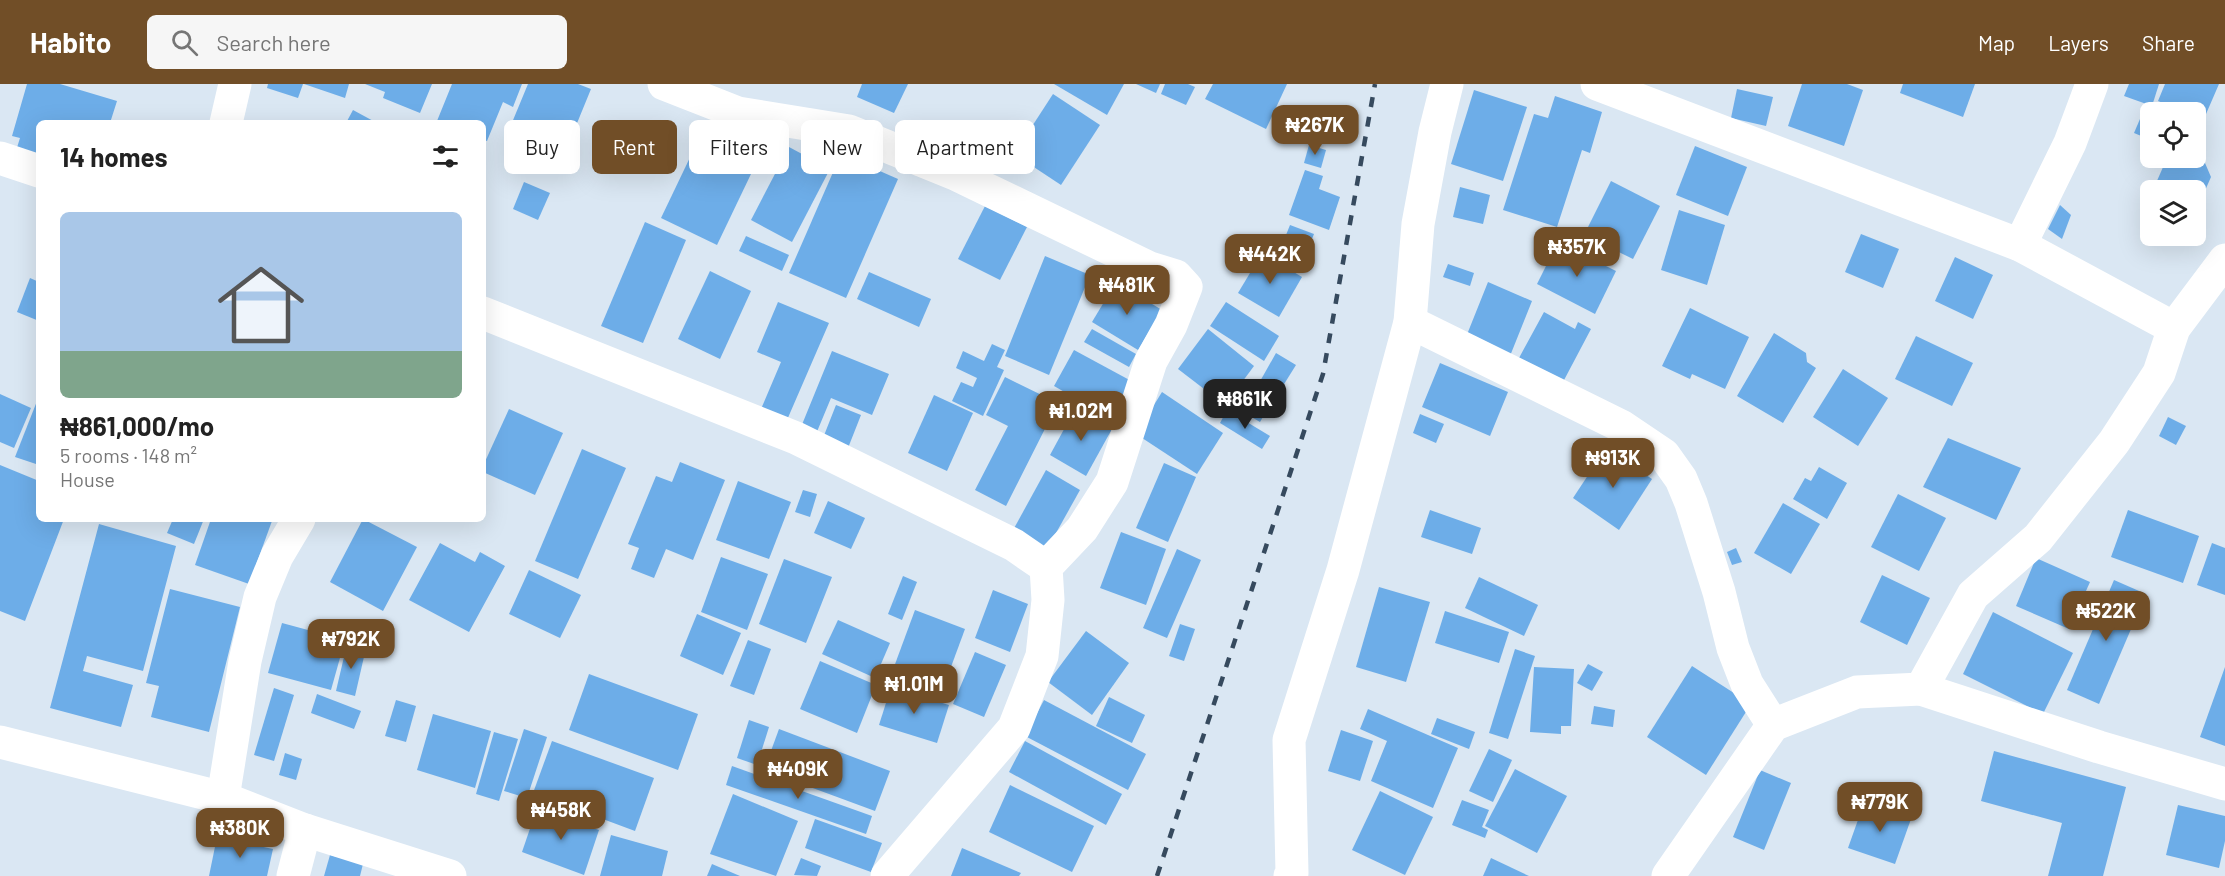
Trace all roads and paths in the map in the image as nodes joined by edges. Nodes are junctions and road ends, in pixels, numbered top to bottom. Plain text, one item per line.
1 (235, 84) edge
2 (664, 84) edge
3 (1447, 84) edge
4 (1597, 84) edge
5 (2092, 84) edge
6 (226, 120) edge
7 (0, 158) edge
8 (36, 170) edge
9 (2020, 245) junction
10 (2225, 260) edge
11 (486, 314) edge
12 (1410, 322) junction
13 (2174, 328) junction
14 (297, 522) edge
15 (1046, 567) junction
16 (1922, 689) junction
17 (1773, 725) junction
18 (0, 742) edge
19 (2225, 783) edge
20 (223, 798) junction
21 (305, 830) junction
22 (293, 876) edge
23 (450, 876) edge
24 (887, 876) edge
25 (1290, 876) edge
26 (1668, 876) edge

1 - 6 street
2 - 15 street
3 - 12 street
4 - 9 street
5 - 9 street
7 - 8 street
9 - 13 street
10 - 13 street
11 - 15 street
12 - 17 street
12 - 25 street
13 - 16 street
14 - 20 street
15 - 24 street
16 - 17 street
16 - 19 street
17 - 26 street
18 - 20 street
20 - 21 street
21 - 22 street
21 - 23 street

